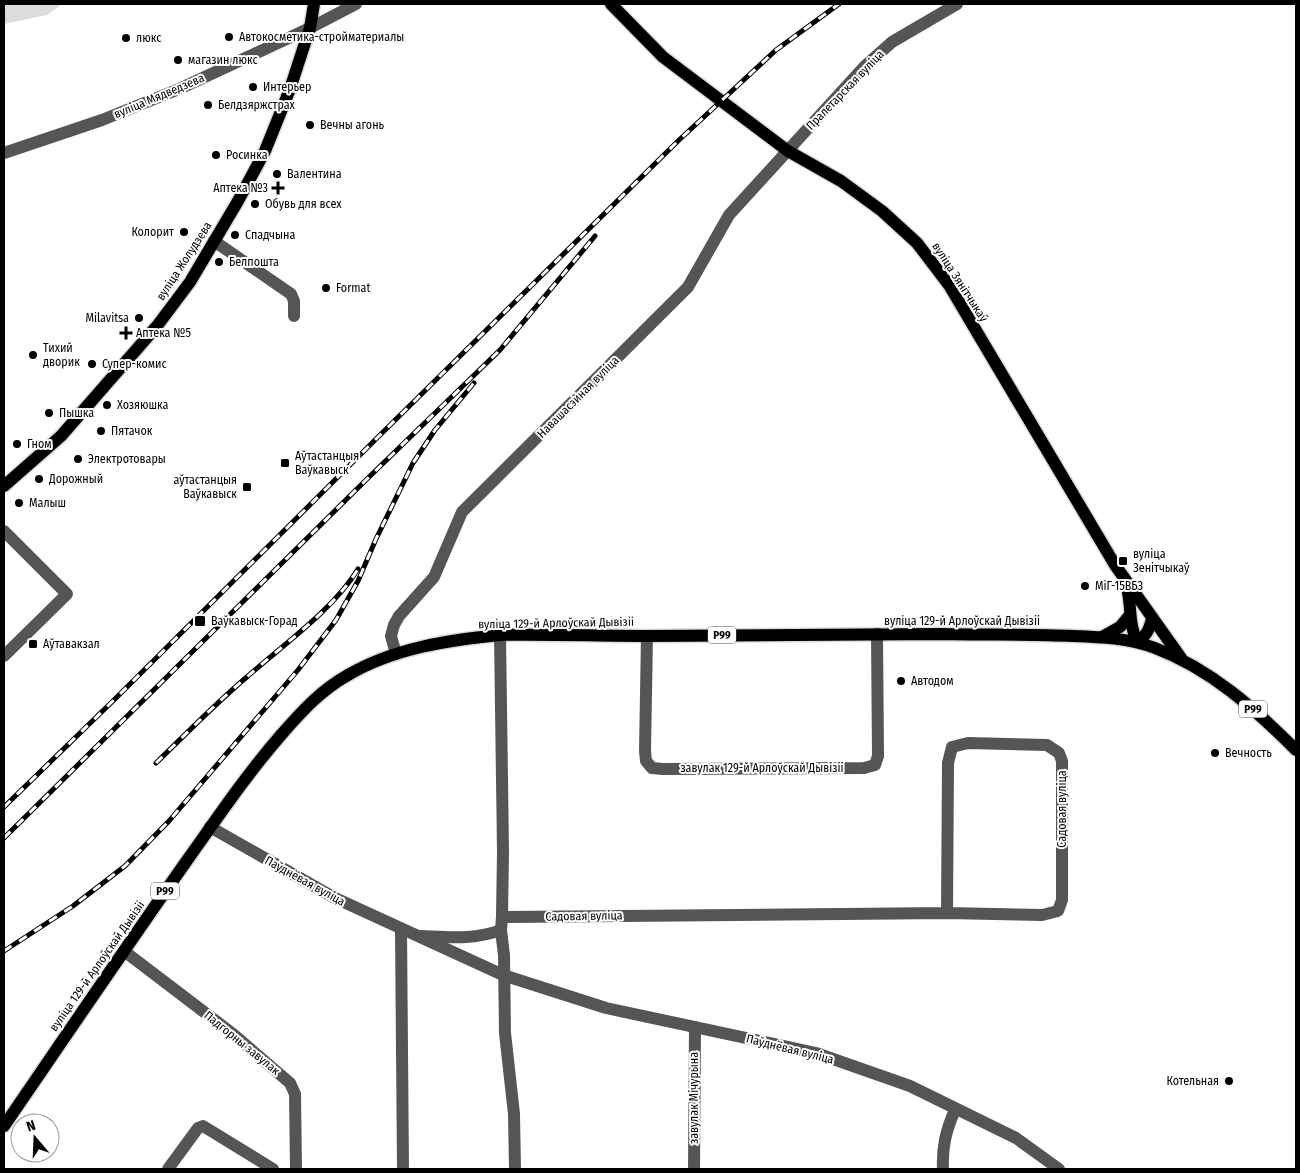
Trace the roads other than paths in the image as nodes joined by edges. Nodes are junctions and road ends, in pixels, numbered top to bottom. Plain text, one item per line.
1 (314, 4) edge
2 (356, 4) edge
3 (611, 4) edge
4 (957, 4) edge
5 (310, 28) junction
6 (788, 150) junction
7 (4, 154) edge
8 (214, 241) junction
9 (294, 316) dead end
10 (4, 486) edge
11 (4, 531) edge
12 (1126, 582) junction
13 (1129, 616) junction
14 (1152, 619) junction
15 (877, 634) junction
16 (500, 635) junction
17 (647, 636) junction
18 (1102, 637) junction
19 (1138, 642) junction
20 (396, 654) junction
21 (4, 656) edge
22 (1183, 660) junction
23 (1296, 750) edge
24 (210, 827) junction
25 (948, 913) junction
26 (502, 917) junction
27 (401, 930) junction
28 (500, 930) junction
29 (416, 936) junction
30 (124, 950) junction
31 (503, 974) junction
32 (695, 1027) junction
33 (955, 1110) junction
34 (4, 1126) edge
35 (168, 1169) edge
36 (273, 1169) edge
37 (296, 1169) edge
38 (403, 1169) edge
39 (515, 1169) edge
40 (694, 1169) edge
41 (943, 1169) edge
42 (1059, 1169) edge

1 - 5 main road, вуліца Жолудзева
2 - 5 street, вуліца Мядведзева
3 - 6 main road, вуліца Зянітчыкаў
4 - 6 street, Пралетарская вуліца
5 - 7 street, вуліца Мядведзева
5 - 8 main road, вуліца Жолудзева
6 - 12 main road, вуліца Зянітчыкаў
6 - 20 street, Навашасэйная вуліца
8 - 9 street
8 - 10 main road, вуліца Жолудзева
11 - 21 street
12 - 13 main road
12 - 14 main road, вуліца Зянітчыкаў
13 - 18 main road
13 - 19 main road
14 - 19 main road
14 - 22 main road, вуліца Зянітчыкаў
15 - 17 main road, вуліца 129-й Арлоўскай Дывізіі / Р99
15 - 17 street, завулак 129-й Арлоўскай Дывізіі
15 - 18 main road, вуліца 129-й Арлоўскай Дывізіі / Р99
16 - 17 main road, вуліца 129-й Арлоўскай Дывізіі / Р99
16 - 20 main road, вуліца 129-й Арлоўскай Дывізіі / Р99
16 - 26 street
18 - 19 main road, Р99
19 - 22 main road, Р99
20 - 24 main road, вуліца 129-й Арлоўскай Дывізіі / Р99
22 - 23 main road, Р99
24 - 27 street, Паўднёвая вуліца
24 - 30 main road, вуліца 129-й Арлоўскай Дывізіі / Р99
25 - 25 street, Садовая вуліца
25 - 26 street, Садовая вуліца
26 - 28 street
27 - 29 street, Паўднёвая вуліца
27 - 38 street
28 - 29 street
28 - 31 street
29 - 31 street, Паўднёвая вуліца
30 - 34 main road, вуліца 129-й Арлоўскай Дывізіі / Р99
30 - 37 street, Падгорны завулак
31 - 32 street, Паўднёвая вуліца
31 - 39 street
32 - 33 street, Паўднёвая вуліца
32 - 40 street, завулак Мічурына
33 - 41 street
33 - 42 street, Паўднёвая вуліца
35 - 36 street

